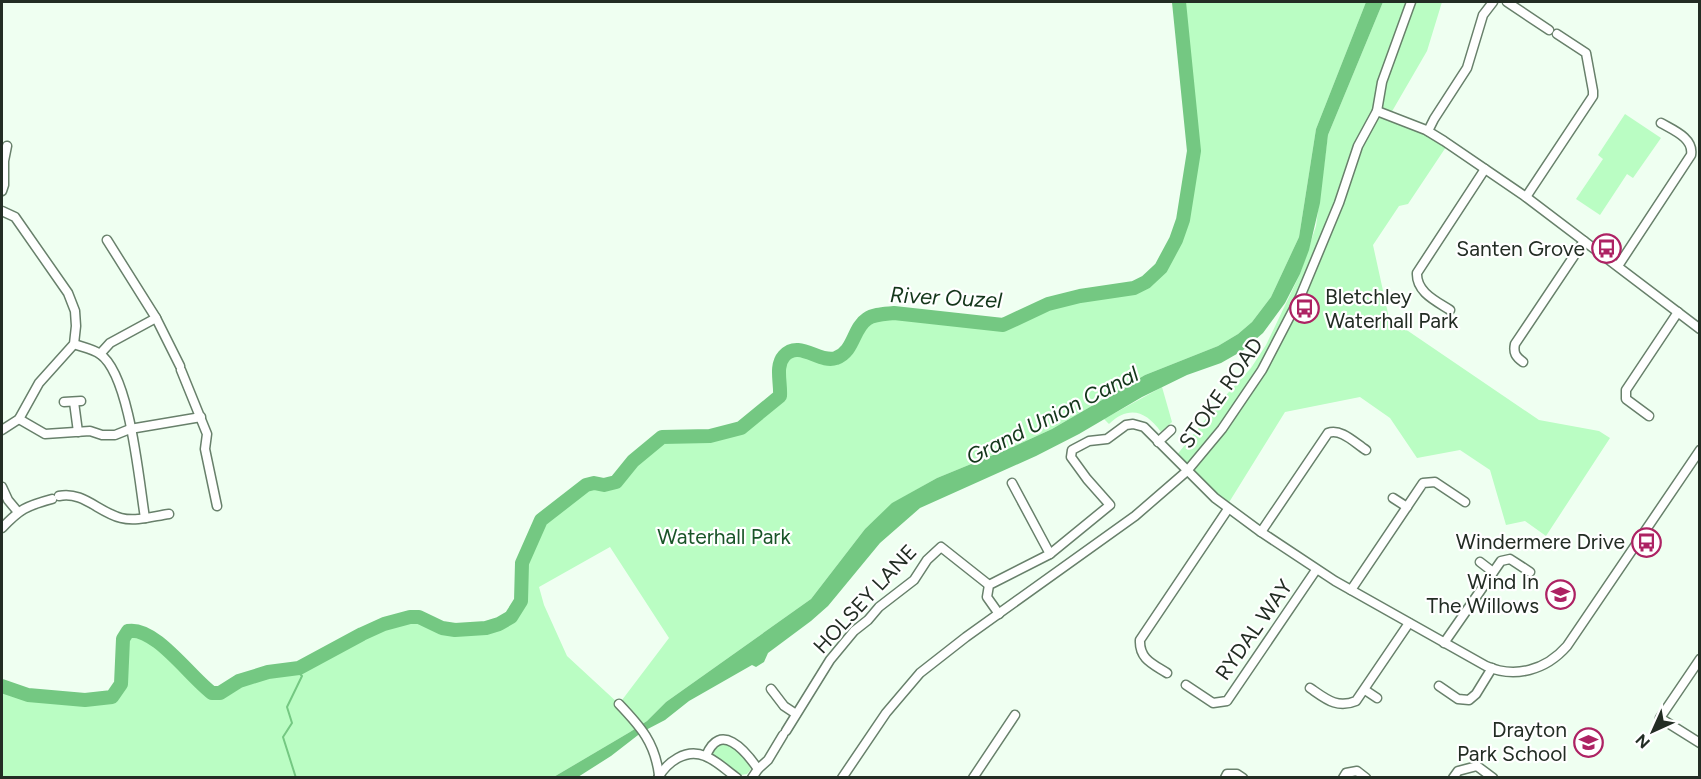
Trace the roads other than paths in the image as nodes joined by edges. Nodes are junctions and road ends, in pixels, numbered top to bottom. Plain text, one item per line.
1 (1411, 2) edge
2 (1493, 2) edge
3 (1507, 2) edge
4 (1377, 111) junction
5 (1661, 123) dead end
6 (1428, 131) junction
7 (7, 146) dead end
8 (1485, 169) junction
9 (2, 191) edge
10 (1526, 197) junction
11 (2, 211) edge
12 (107, 240) dead end
13 (1584, 241) junction
14 (1618, 266) junction
15 (1450, 310) dead end
16 (1678, 312) junction
17 (156, 318) junction
18 (1700, 329) edge
19 (74, 344) junction
20 (100, 354) junction
21 (1523, 362) dead end
22 (64, 402) dead end
23 (1649, 416) dead end
24 (201, 417) junction
25 (19, 419) junction
26 (130, 429) junction
27 (2, 430) edge
28 (1171, 430) dead end
29 (78, 432) junction
30 (1158, 442) junction
31 (1366, 450) dead end
32 (1700, 450) edge
33 (1187, 471) junction
34 (1012, 483) dead end
35 (2, 487) edge
36 (1394, 498) dead end
37 (1465, 502) dead end
38 (217, 506) dead end
39 (1407, 507) junction
40 (1228, 509) junction
41 (18, 512) junction
42 (169, 514) dead end
43 (145, 518) junction
44 (2, 528) edge
45 (1261, 532) junction
46 (1050, 554) junction
47 (1480, 562) dead end
48 (1316, 570) junction
49 (1493, 572) junction
50 (1530, 572) dead end
51 (989, 585) junction
52 (1350, 590) junction
53 (999, 614) junction
54 (1409, 623) junction
55 (1444, 643) junction
56 (1700, 659) edge
57 (1492, 669) junction
58 (1167, 673) dead end
59 (1186, 685) dead end
60 (1439, 686) dead end
61 (1310, 688) dead end
62 (771, 689) dead end
63 (1365, 690) junction
64 (1377, 698) dead end
65 (619, 704) dead end
66 (796, 714) junction
67 (1015, 715) dead end
68 (1700, 743) edge
69 (706, 756) junction
70 (758, 769) junction
71 (658, 776) edge
72 (737, 777) edge
73 (752, 777) edge
74 (842, 777) edge
75 (973, 777) edge
76 (1225, 777) edge
77 (1242, 777) edge
78 (1343, 777) edge
79 (1366, 777) edge
80 (1453, 777) edge
81 (1493, 777) edge

1 - 4 street, STOKE ROAD
2 - 6 street
3 - 10 street
4 - 6 street
4 - 33 street, STOKE ROAD
5 - 14 street
6 - 8 street
7 - 9 street
8 - 10 street
8 - 15 street
10 - 13 street
11 - 19 street
12 - 17 street
13 - 14 street
13 - 21 street
14 - 16 street
16 - 18 street
16 - 23 street
17 - 20 street
17 - 24 street
19 - 20 street
19 - 25 street
20 - 26 street
22 - 29 street
24 - 26 street
24 - 38 street
25 - 27 street
25 - 29 street
26 - 29 street
26 - 43 street
28 - 30 street
30 - 33 street
30 - 46 street
31 - 45 street
32 - 57 street
33 - 40 street
33 - 53 street, STOKE ROAD
34 - 46 street
35 - 41 street
36 - 39 street
37 - 39 street
39 - 52 street
40 - 45 street
40 - 58 street
41 - 43 street
41 - 44 street
42 - 43 street
45 - 48 street
46 - 51 street
47 - 49 street
48 - 52 street
48 - 59 street, RYDAL WAY
49 - 50 street
49 - 55 street
51 - 53 street
51 - 66 street, HOLSEY LANE
52 - 54 street
53 - 74 street, STOKE ROAD
54 - 55 street
54 - 63 street
55 - 57 street
56 - 68 street
57 - 60 street
61 - 63 street
62 - 66 street
63 - 64 street
65 - 71 street
66 - 70 street, HOLSEY LANE
67 - 75 street
69 - 70 street
69 - 71 street
69 - 72 street
70 - 73 street, HOLSEY LANE
76 - 77 street
78 - 79 street
80 - 81 street

